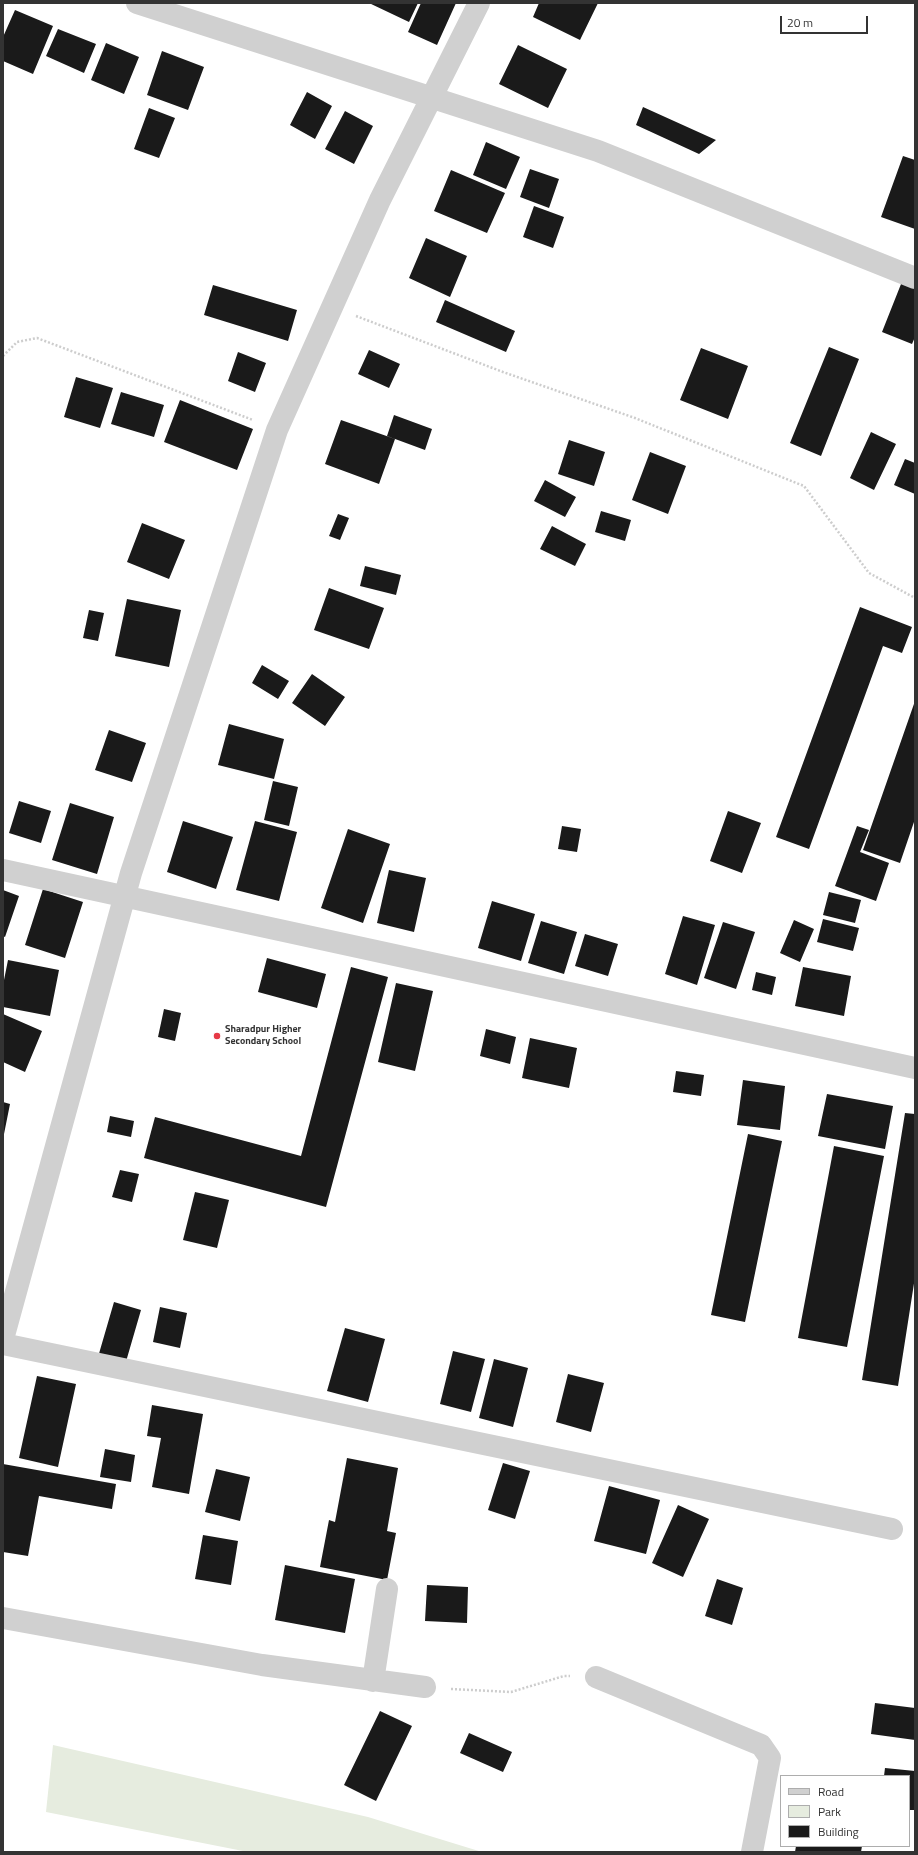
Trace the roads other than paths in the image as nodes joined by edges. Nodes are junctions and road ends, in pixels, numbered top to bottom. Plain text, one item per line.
1 (137, 3) edge
2 (479, 3) edge
3 (432, 98) junction
4 (915, 278) edge
5 (3, 870) edge
6 (124, 897) junction
7 (915, 1068) edge
8 (3, 1339) edge
9 (3, 1344) edge
10 (892, 1528) dead end
11 (388, 1589) dead end
12 (3, 1618) edge
13 (596, 1677) road end
14 (373, 1681) junction
15 (425, 1687) road end
16 (752, 1852) edge

1 - 3 street
2 - 3 street
3 - 4 street
3 - 6 street
5 - 6 street
6 - 7 street
6 - 8 street
9 - 10 street
11 - 14 street
12 - 14 street
13 - 16 street
14 - 15 street

